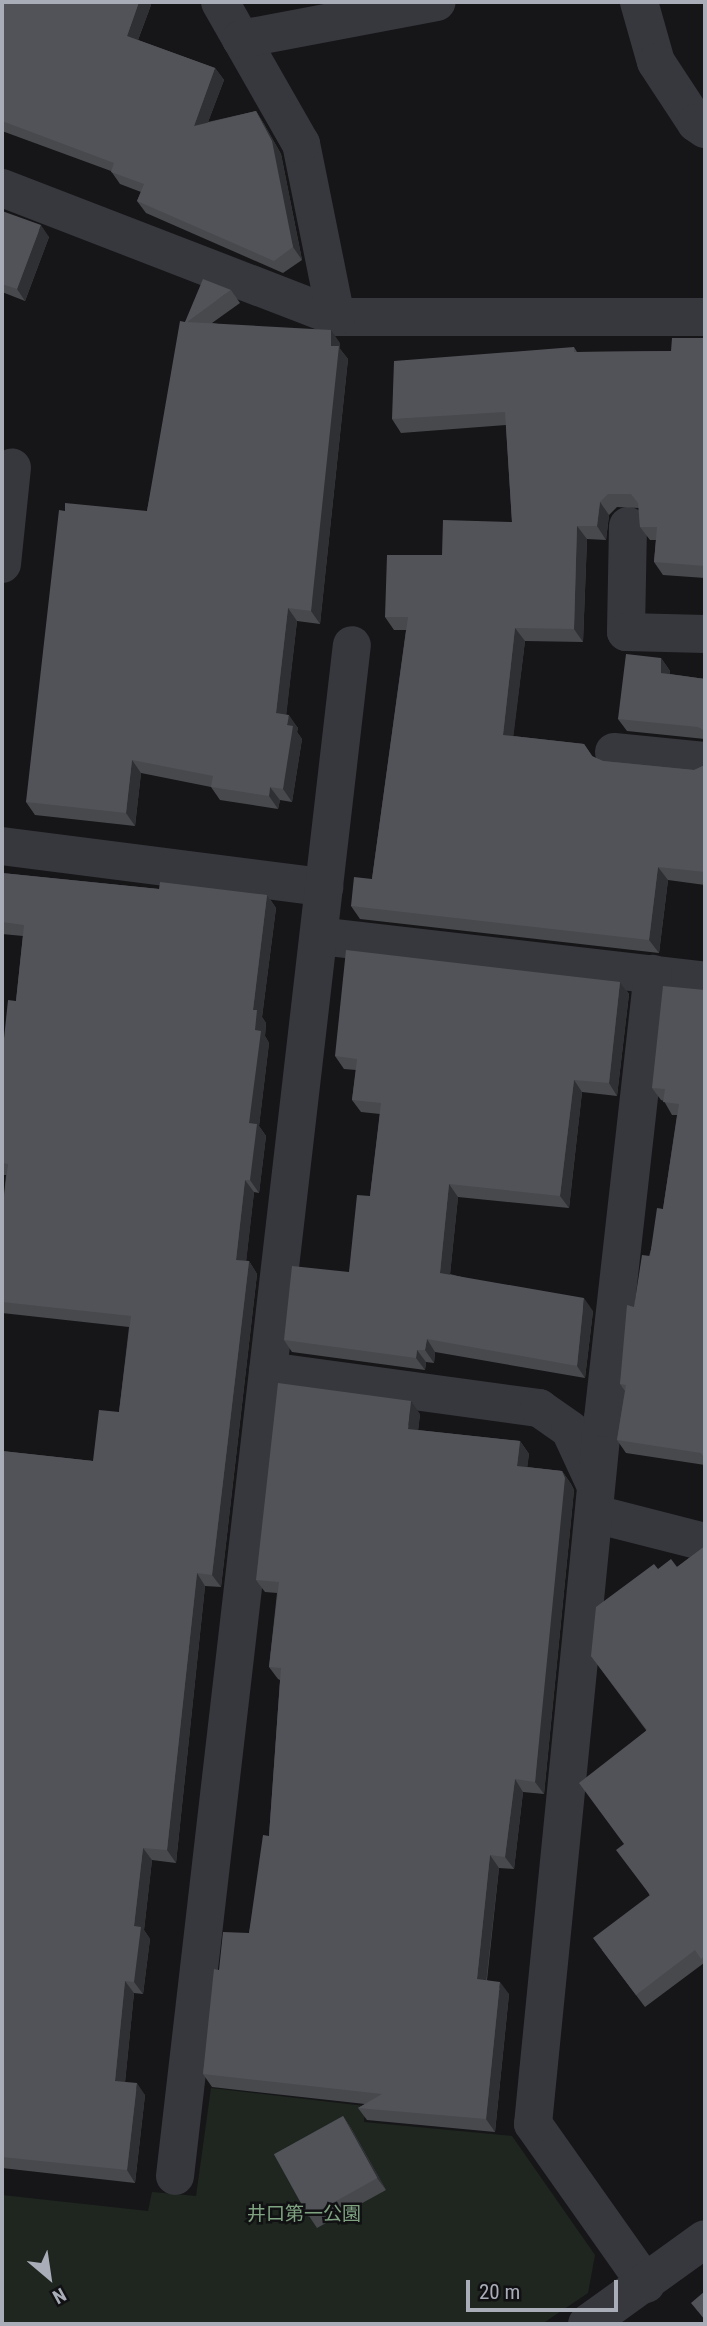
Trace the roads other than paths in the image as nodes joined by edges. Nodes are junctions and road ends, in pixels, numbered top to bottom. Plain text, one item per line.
1 (220, 2) edge
2 (437, 2) edge
3 (639, 2) edge
4 (241, 39) junction
5 (705, 129) edge
6 (2, 188) edge
7 (336, 317) junction
8 (705, 317) edge
9 (12, 468) dead end
10 (628, 526) dead end
11 (2, 564) edge
12 (705, 634) edge
13 (352, 645) dead end
14 (614, 752) dead end
15 (705, 761) edge
16 (2, 846) edge
17 (324, 887) junction
18 (319, 936) junction
19 (653, 975) junction
20 (705, 981) edge
21 (268, 1371) junction
22 (596, 1502) junction
23 (705, 1542) edge
24 (176, 2176) dead end
25 (705, 2239) edge
26 (646, 2284) junction
27 (587, 2324) edge

1 - 4 street
2 - 4 street
3 - 5 street
4 - 7 street
6 - 7 street
7 - 8 street
9 - 11 street
10 - 12 street
13 - 17 street
14 - 15 street
16 - 17 street
17 - 18 street
18 - 19 street
18 - 21 street
19 - 20 street
19 - 22 street
21 - 22 street
21 - 24 street
22 - 23 street
22 - 26 street
25 - 26 street
26 - 27 street

